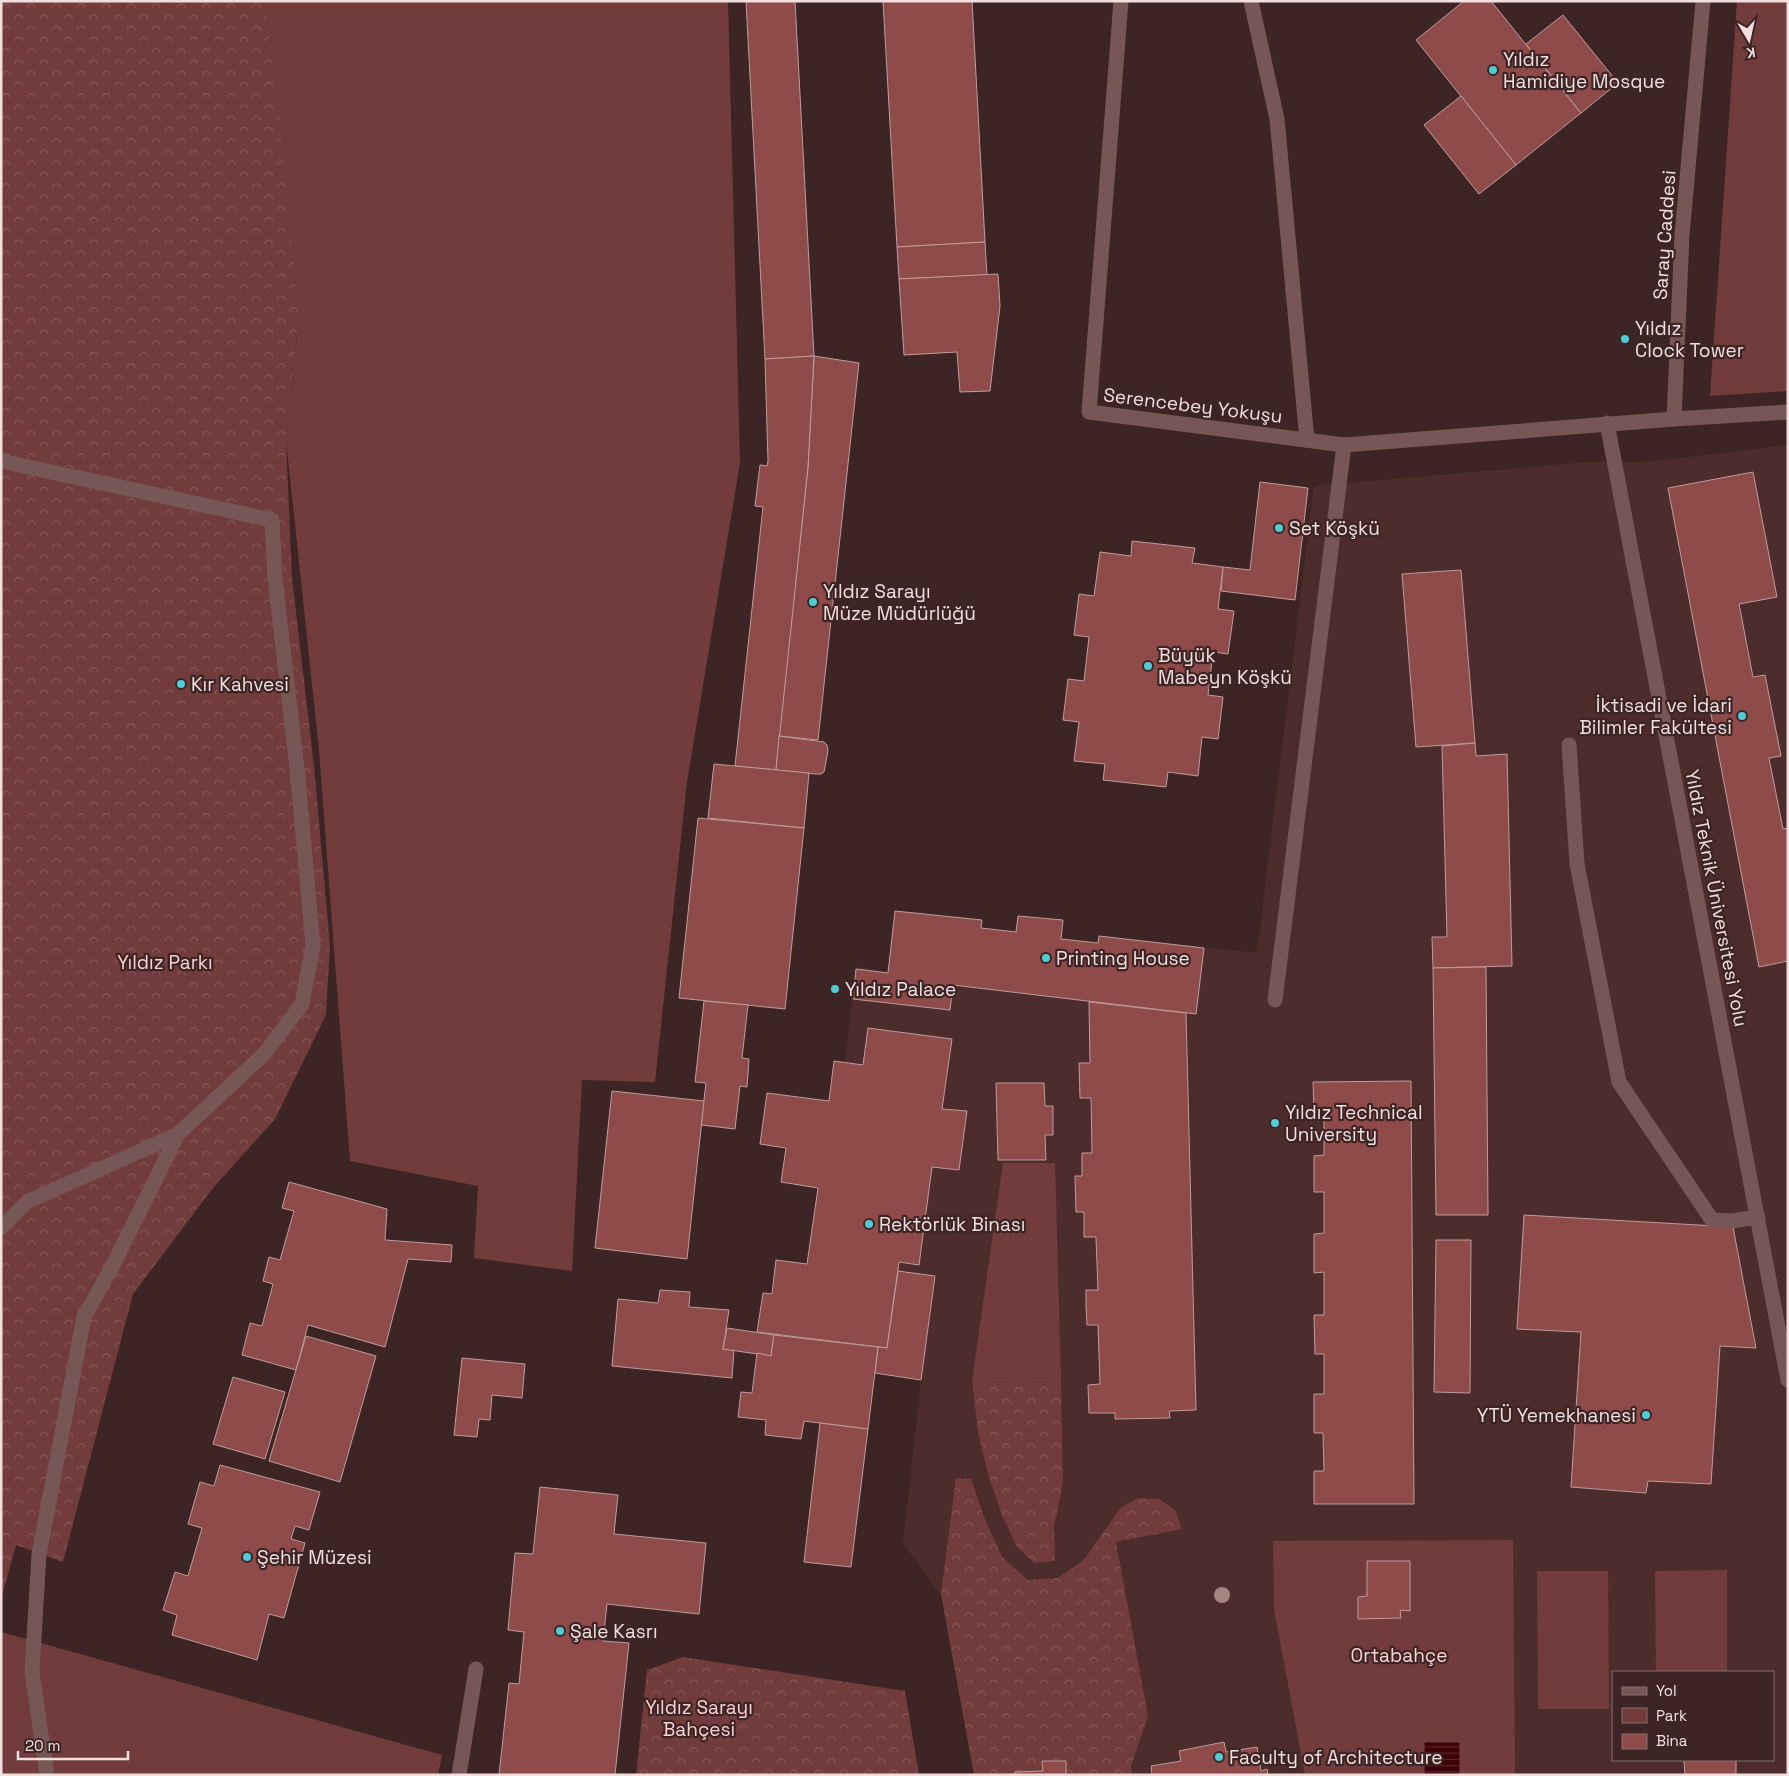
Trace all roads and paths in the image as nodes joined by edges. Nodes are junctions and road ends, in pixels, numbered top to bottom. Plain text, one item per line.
1 (1121, 1) edge
2 (1252, 1) edge
3 (1703, 1) edge
4 (1788, 412) edge
5 (1674, 419) junction
6 (1607, 423) junction
7 (1307, 440) junction
8 (1344, 444) junction
9 (1, 461) edge
10 (1569, 745) dead end
11 (1276, 1000) dead end
12 (178, 1134) junction
13 (1758, 1217) junction
14 (1, 1228) edge
15 (1787, 1364) edge
16 (1788, 1380) edge
17 (476, 1669) dead end
18 (47, 1775) edge
19 (459, 1775) edge

1 - 7 street, Serencebey Yokuşu
2 - 7 street
3 - 5 street, Saray Caddesi
4 - 5 street
5 - 6 street, Serencebey Yokuşu
6 - 8 street, Serencebey Yokuşu
6 - 13 street, Yıldız Teknik Üniversitesi Yolu
7 - 8 street, Serencebey Yokuşu
8 - 11 street
9 - 12 street
10 - 13 street
12 - 14 street
12 - 18 street
13 - 15 street, Yıldız Teknik Üniversitesi Yolu
15 - 16 street, Yıldız Teknik Üniversitesi Yolu
17 - 19 street

